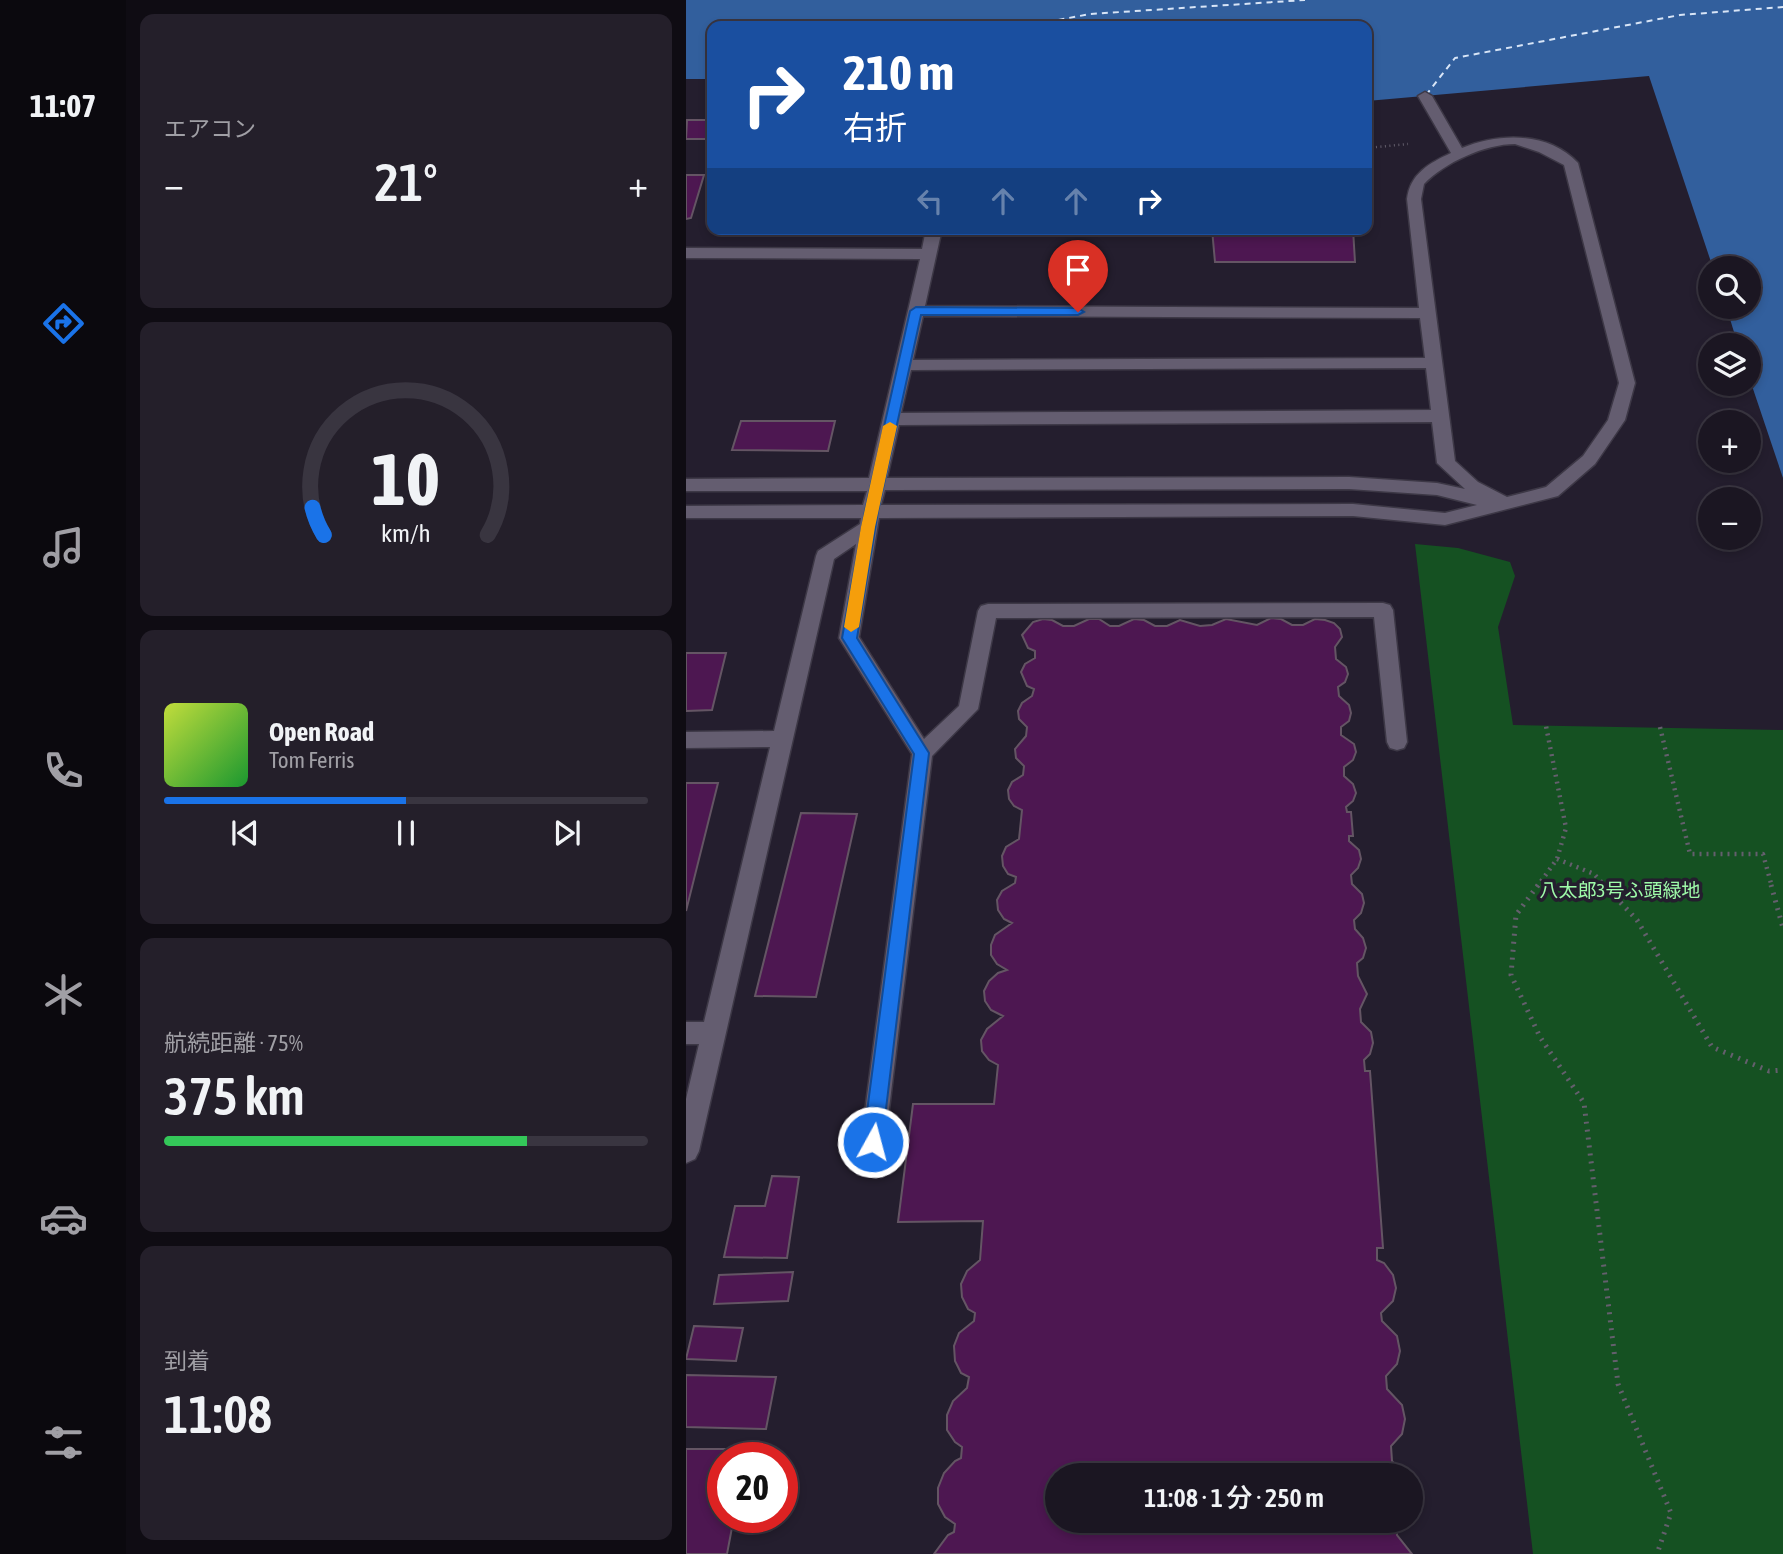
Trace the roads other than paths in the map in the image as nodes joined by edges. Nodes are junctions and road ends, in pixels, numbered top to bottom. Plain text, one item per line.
1 (1425, 96) dead end
2 (1460, 156) junction
3 (933, 235) edge
4 (686, 253) edge
5 (929, 254) junction
6 (916, 311) junction
7 (1428, 313) junction
8 (1434, 363) junction
9 (904, 365) junction
10 (1440, 416) junction
11 (891, 419) junction
12 (879, 475) junction
13 (686, 485) edge
14 (1507, 505) junction
15 (686, 512) edge
16 (870, 519) junction
17 (782, 739) junction
18 (686, 740) edge
19 (1397, 742) dead end
20 (922, 753) junction
21 (686, 1033) edge
22 (713, 1033) junction
23 (873, 1142) dead end
24 (686, 1151) edge

1 - 2 street
2 - 7 street
2 - 14 street
3 - 5 street
4 - 5 street
5 - 6 street
6 - 7 street
6 - 9 street
7 - 8 street
8 - 9 street
8 - 10 street
9 - 11 street
10 - 11 street
10 - 14 street
11 - 12 street
12 - 13 street
12 - 14 street
12 - 16 street
14 - 16 street
15 - 16 street
16 - 17 street
16 - 20 street
17 - 18 street
17 - 22 street
19 - 20 street
20 - 23 street
21 - 22 street
22 - 24 street

